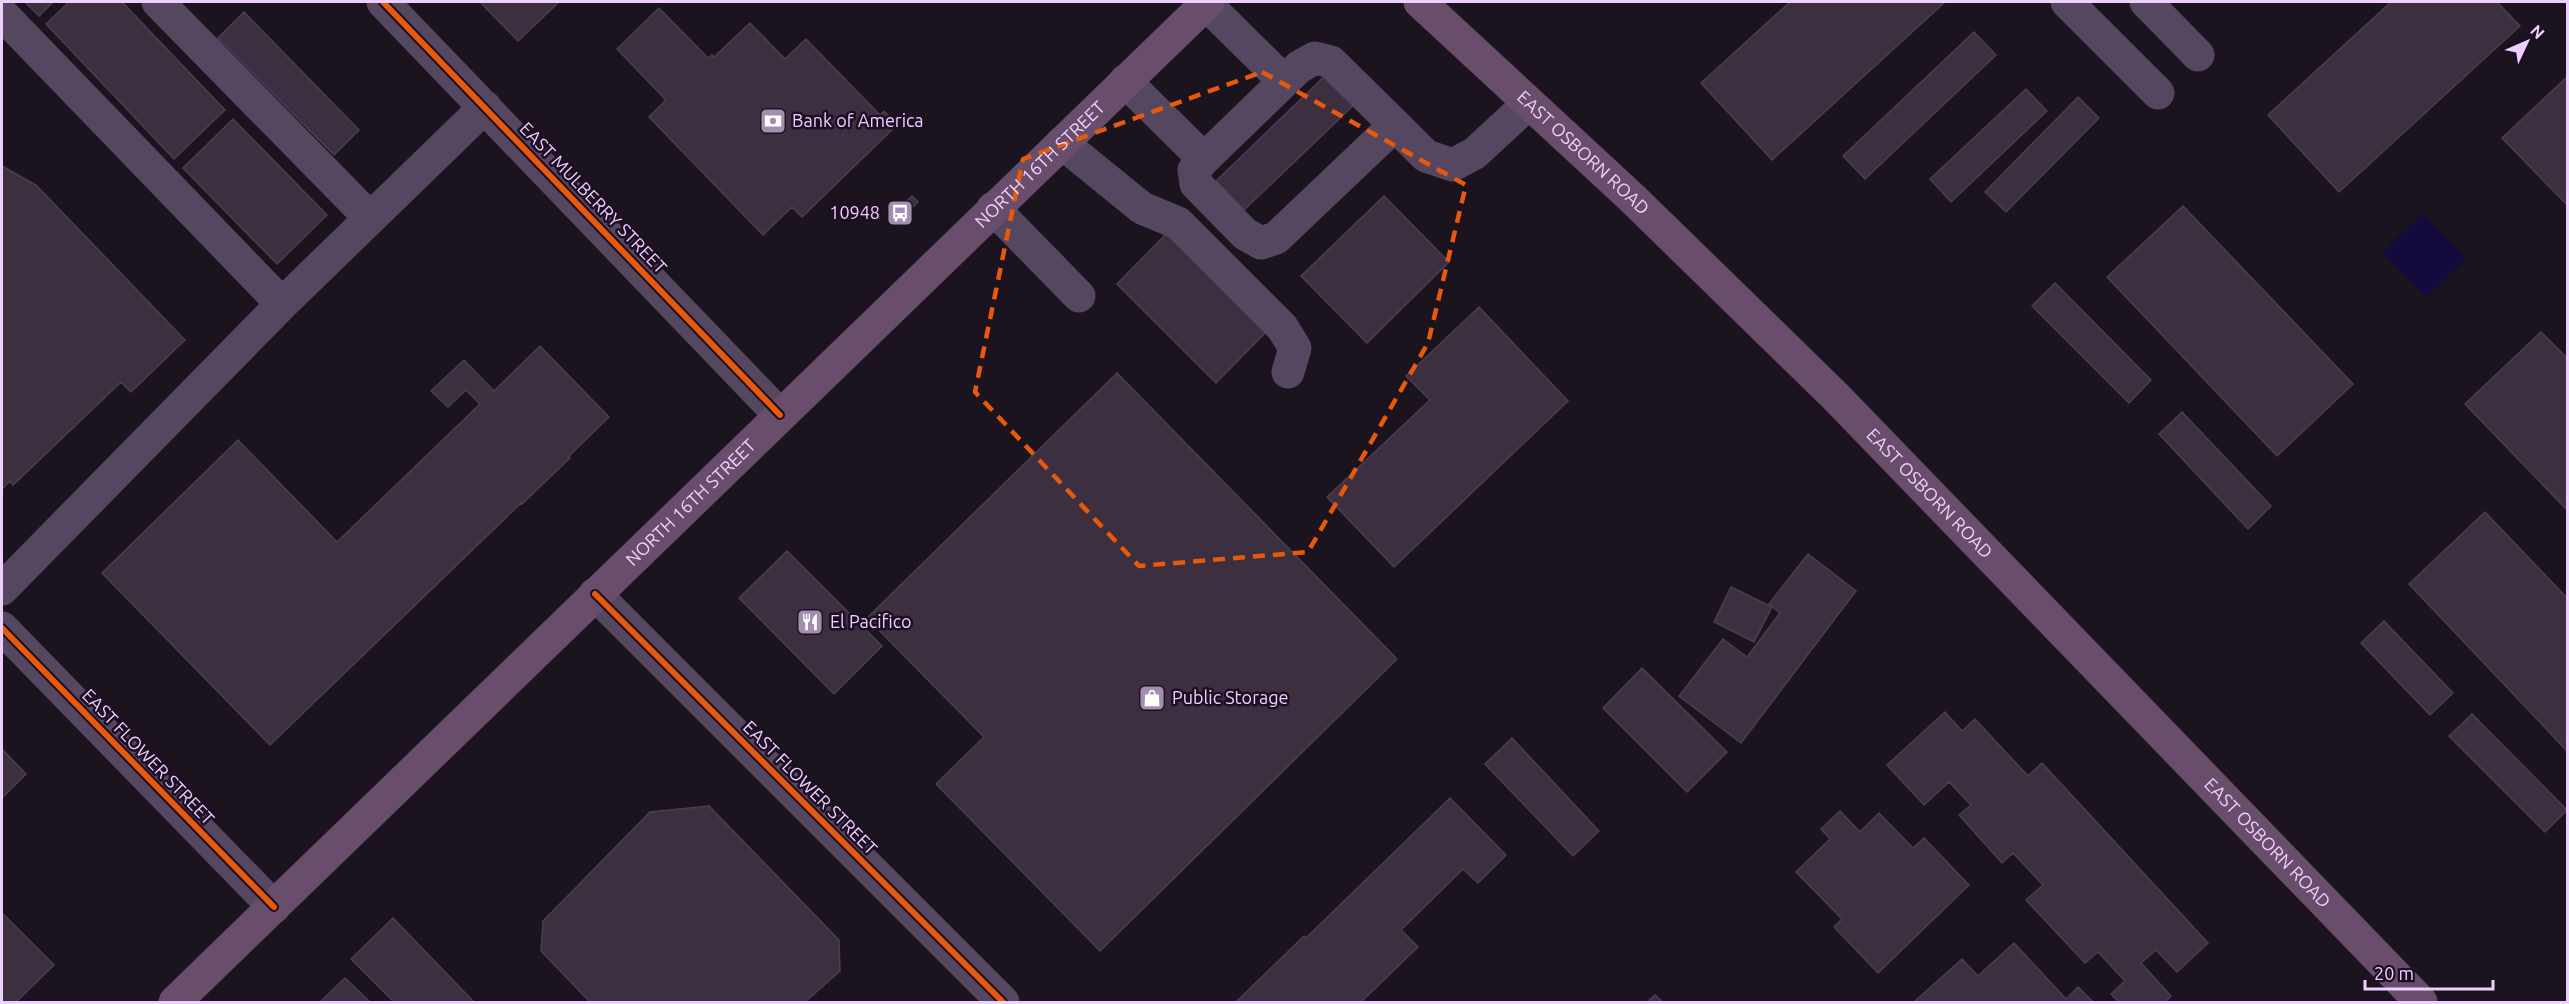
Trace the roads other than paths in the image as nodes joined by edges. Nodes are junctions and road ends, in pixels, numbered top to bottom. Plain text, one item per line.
1 (158, 2) edge
2 (383, 2) edge
3 (1420, 2) edge
4 (2067, 2) edge
5 (2146, 2) edge
6 (1207, 3) edge
7 (2, 14) edge
8 (2198, 55) dead end
9 (1125, 81) junction
10 (1284, 81) junction
11 (2158, 93) dead end
12 (1529, 103) junction
13 (485, 107) junction
14 (1395, 125) junction
15 (1062, 143) junction
16 (1204, 159) junction
17 (993, 208) junction
18 (370, 218) junction
19 (1079, 296) dead end
20 (282, 304) junction
21 (1288, 372) dead end
22 (780, 415) junction
23 (2, 590) edge
24 (596, 594) junction
25 (2, 628) edge
26 (274, 907) junction
27 (175, 1002) edge
28 (1003, 1002) edge
29 (2421, 1002) edge

1 - 18 street
2 - 13 street, EAST MULBERRY STREET
3 - 12 main road, EAST OSBORN ROAD
4 - 11 street
5 - 8 street
6 - 9 main road, NORTH 16TH STREET
6 - 10 street
7 - 20 street
9 - 15 main road, NORTH 16TH STREET
9 - 16 street
10 - 14 street
10 - 16 street
12 - 14 street
12 - 29 main road, EAST OSBORN ROAD
13 - 18 street
13 - 22 street, EAST MULBERRY STREET
14 - 16 street
15 - 17 main road, NORTH 16TH STREET
15 - 21 street
17 - 19 street
17 - 22 main road, NORTH 16TH STREET
18 - 20 street
20 - 23 street
22 - 24 main road, NORTH 16TH STREET
24 - 26 main road, NORTH 16TH STREET
24 - 28 street, EAST FLOWER STREET
25 - 26 street, EAST FLOWER STREET
26 - 27 main road, NORTH 16TH STREET

